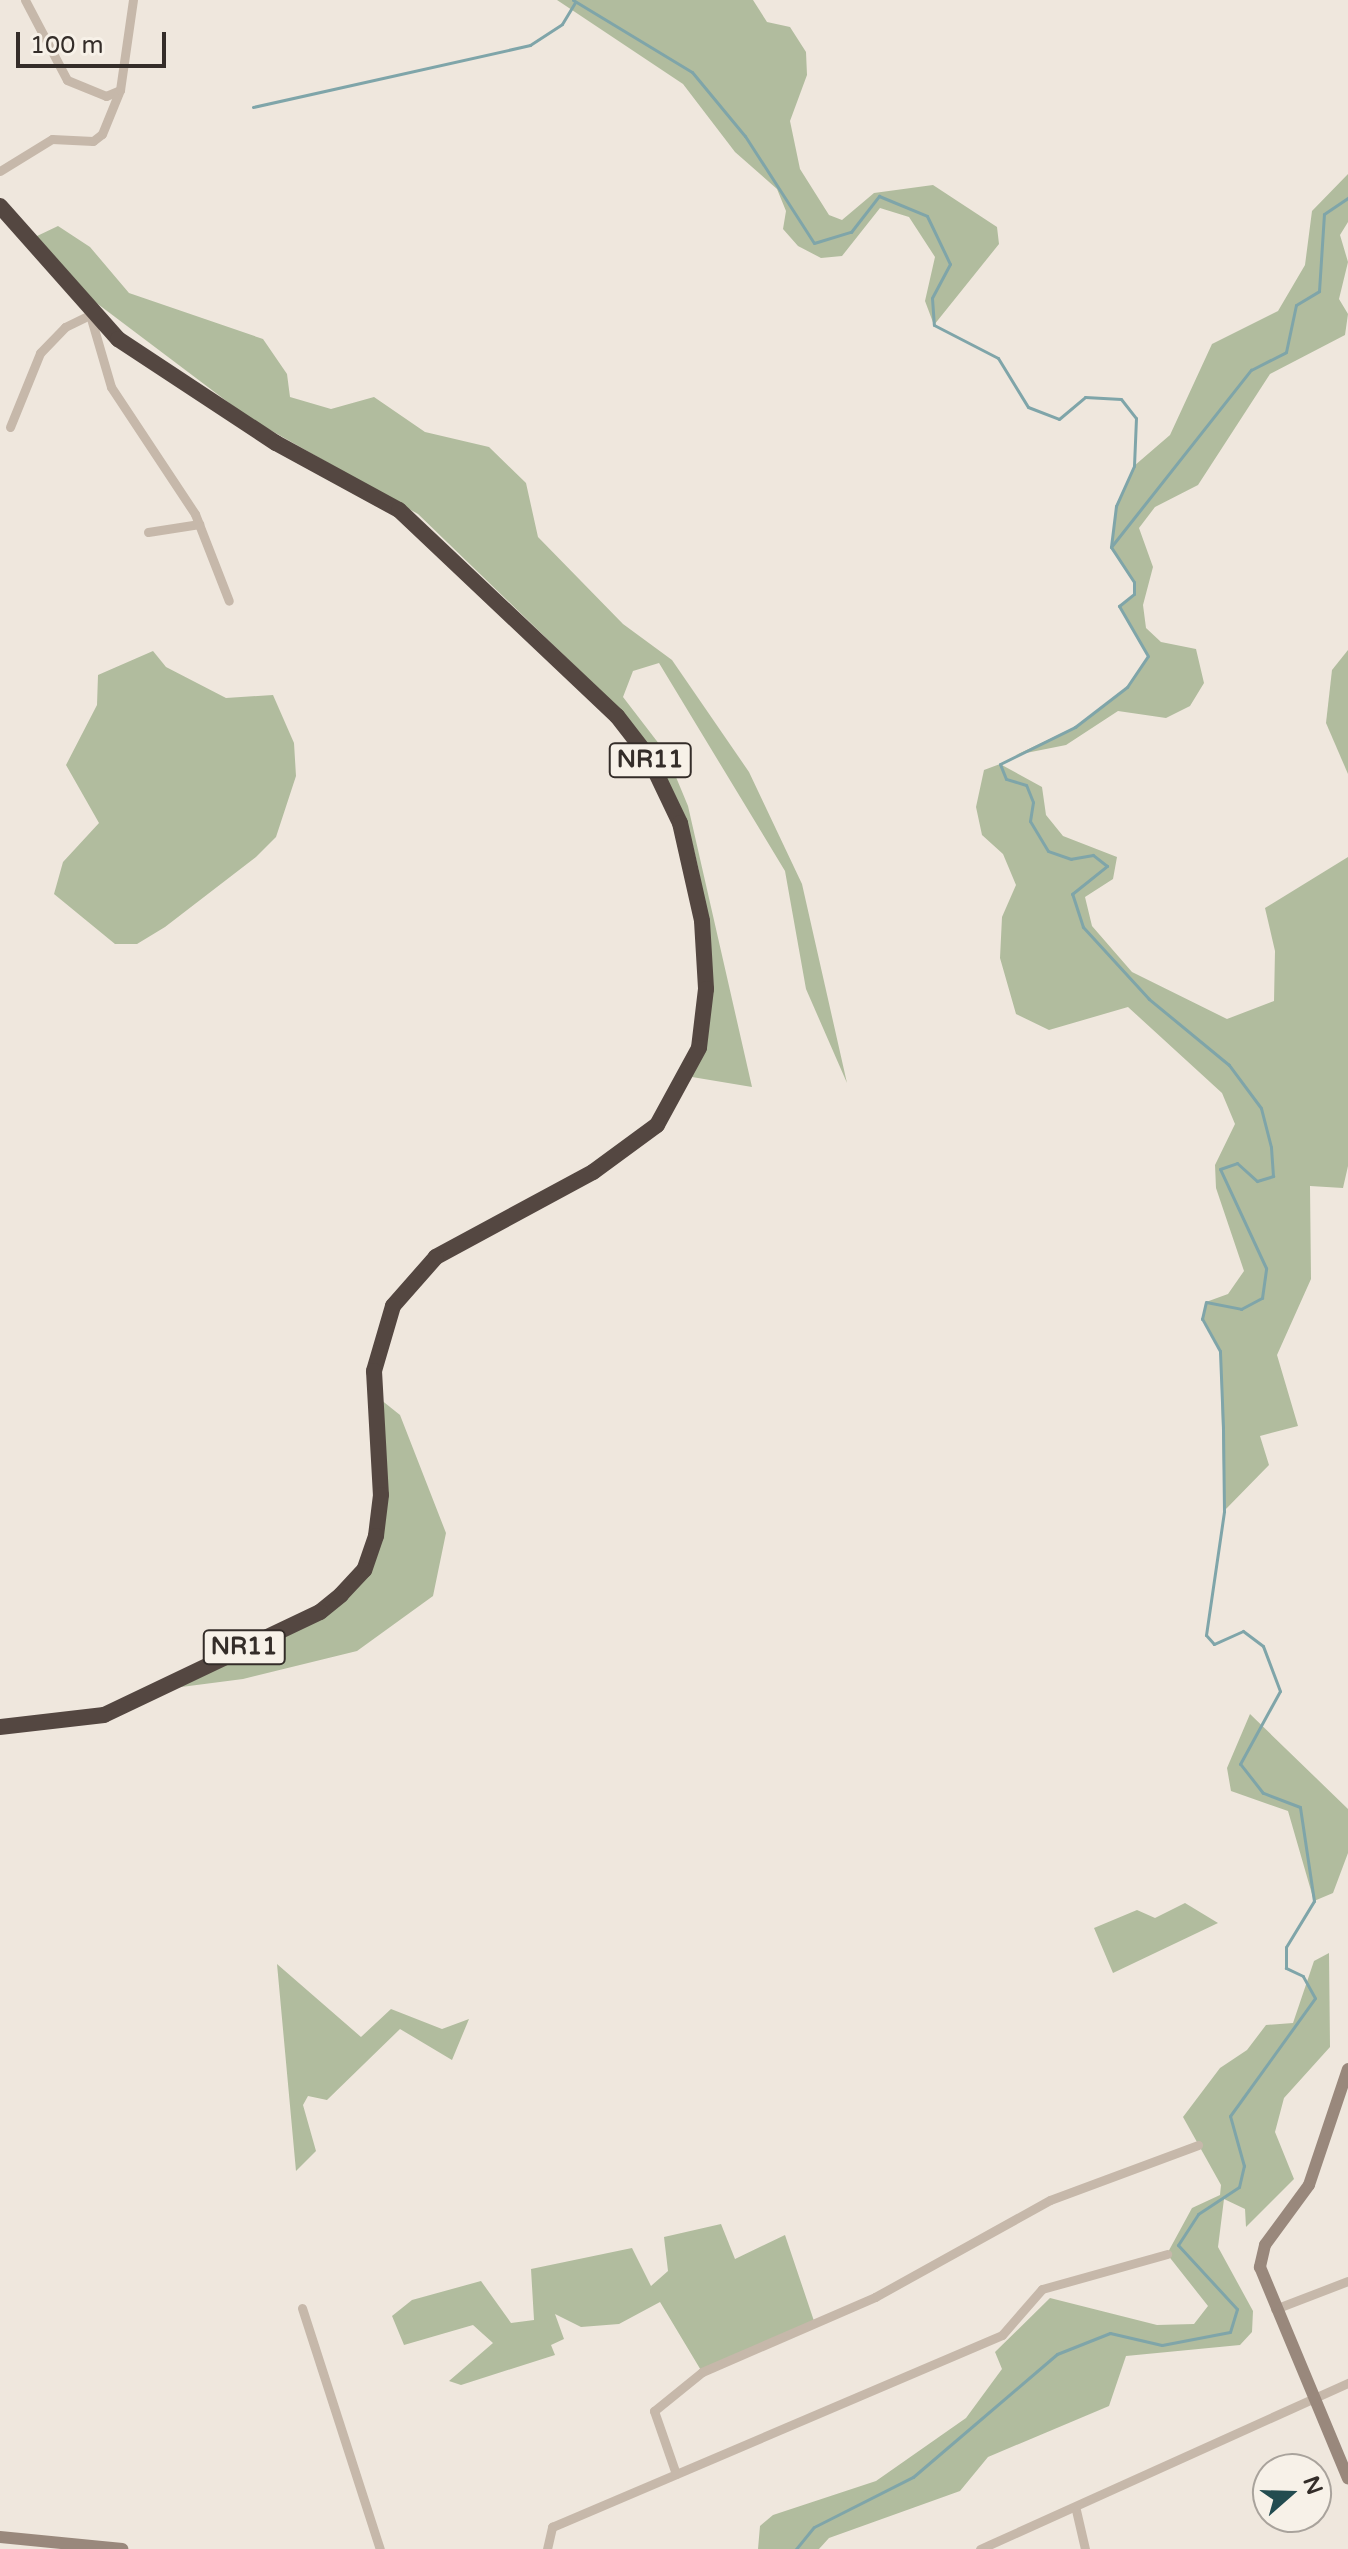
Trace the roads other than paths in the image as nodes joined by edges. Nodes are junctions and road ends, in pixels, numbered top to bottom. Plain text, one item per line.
1 (25, 0) edge
2 (133, 0) edge
3 (120, 90) junction
4 (0, 171) edge
5 (0, 206) edge
6 (96, 312) junction
7 (10, 427) dead end
8 (199, 524) junction
9 (148, 532) dead end
10 (229, 601) dead end
11 (0, 1727) edge
12 (1348, 2069) edge
13 (1198, 2145) dead end
14 (1167, 2254) dead end
15 (1348, 2281) edge
16 (302, 2308) dead end
17 (1275, 2309) junction
18 (1348, 2383) edge
19 (1314, 2398) junction
20 (676, 2474) junction
21 (1348, 2478) edge
22 (1076, 2510) junction
23 (0, 2537) edge
24 (122, 2549) edge
25 (380, 2549) edge
26 (547, 2549) edge
27 (980, 2549) edge
28 (1085, 2549) edge

1 - 3 street
2 - 3 street
3 - 4 street
5 - 6 highway, NR11
6 - 7 street
6 - 8 street
6 - 11 highway, NR11
8 - 9 street
8 - 10 street
12 - 17 street
13 - 20 street
14 - 20 street
15 - 17 street
16 - 25 street
17 - 19 street
18 - 19 street
19 - 21 street
19 - 22 street
20 - 26 street
22 - 27 street
22 - 28 street
23 - 24 street

